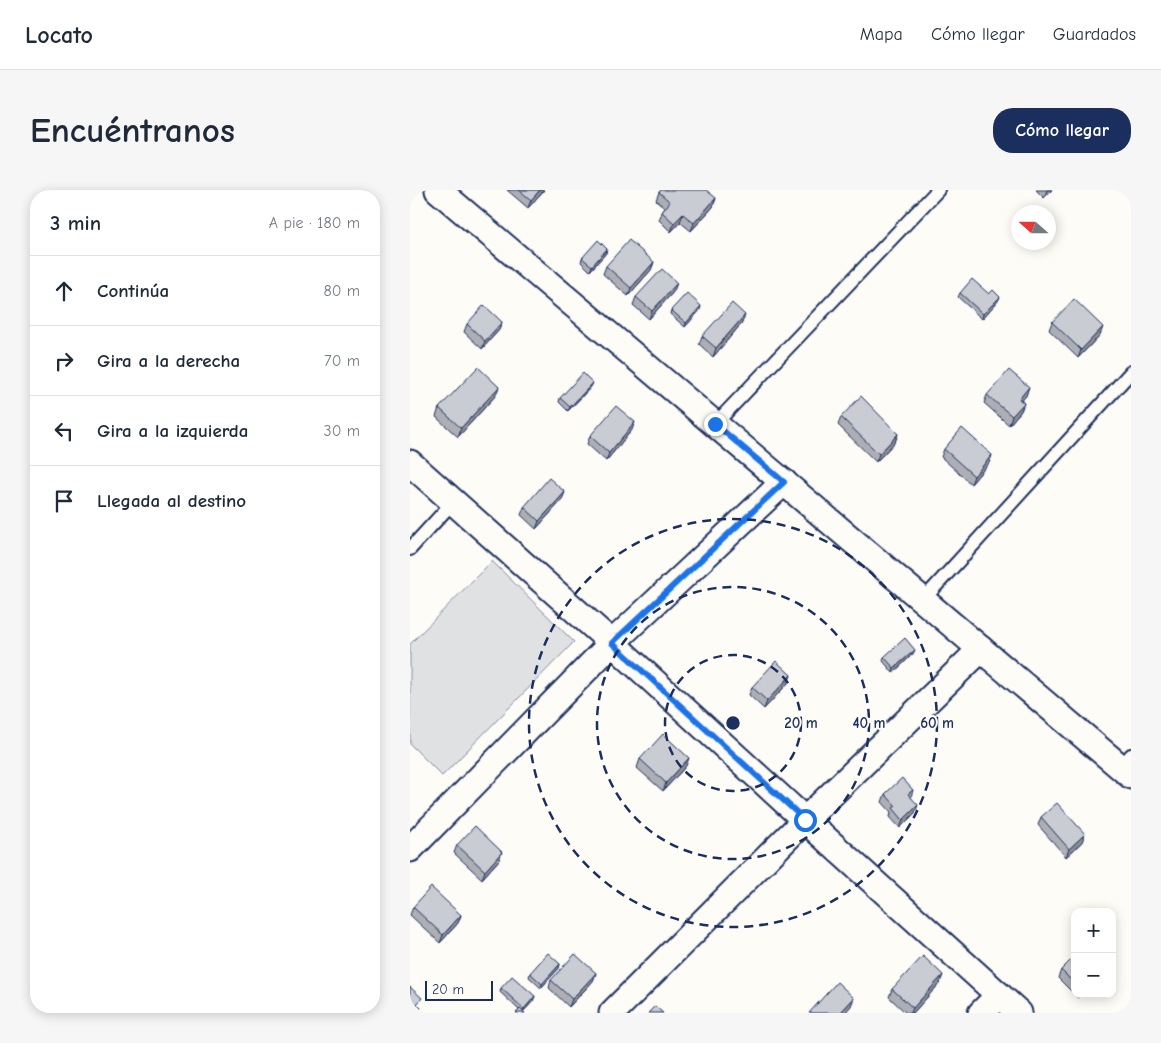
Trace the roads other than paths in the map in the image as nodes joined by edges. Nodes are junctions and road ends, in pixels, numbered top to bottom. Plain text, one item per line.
1 (438, 190) edge
2 (938, 190) edge
3 (1131, 372) edge
4 (715, 424) junction
5 (410, 463) edge
6 (784, 482) junction
7 (453, 502) junction
8 (410, 549) edge
9 (923, 600) junction
10 (612, 643) junction
11 (982, 649) junction
12 (1128, 766) edge
13 (805, 820) junction
14 (410, 848) edge
15 (999, 995) junction
16 (612, 1013) edge
17 (982, 1013) edge
18 (1019, 1013) edge

1 - 4 street
2 - 4 lane
3 - 9 lane
4 - 6 street
5 - 7 street
6 - 9 street
6 - 10 street
7 - 8 lane
7 - 10 street
9 - 11 street
10 - 13 street
10 - 14 street
11 - 12 street
11 - 13 street
13 - 15 street
13 - 16 street
15 - 17 street
15 - 18 street

